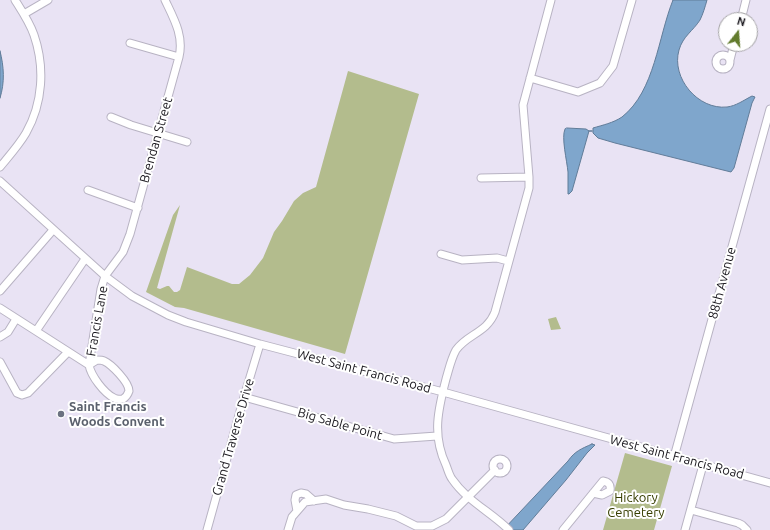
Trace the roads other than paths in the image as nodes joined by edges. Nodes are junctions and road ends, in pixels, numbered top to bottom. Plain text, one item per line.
1 (15, 0) edge
2 (48, 0) edge
3 (165, 0) edge
4 (551, 0) edge
5 (632, 0) edge
6 (746, 0) edge
7 (743, 12) edge
8 (24, 14) junction
9 (130, 43) dead end
10 (732, 52) edge
11 (179, 57) junction
12 (730, 60) dead end
13 (530, 78) junction
14 (770, 109) edge
15 (111, 117) dead end
16 (158, 134) junction
17 (187, 142) dead end
18 (0, 167) edge
19 (529, 177) junction
20 (481, 178) dead end
21 (0, 181) edge
22 (88, 190) dead end
23 (138, 208) junction
24 (53, 230) junction
25 (442, 254) dead end
26 (86, 259) junction
27 (508, 261) junction
28 (105, 276) junction
29 (0, 291) edge
30 (0, 308) edge
31 (16, 319) junction
32 (36, 331) junction
33 (0, 337) edge
34 (260, 344) junction
35 (68, 352) junction
36 (0, 362) edge
37 (89, 365) junction
38 (443, 392) junction
39 (244, 397) junction
40 (437, 436) junction
41 (674, 457) junction
42 (703, 465) junction
43 (495, 470) dead end
44 (770, 483) edge
45 (593, 493) dead end
46 (468, 497) junction
47 (314, 501) junction
48 (691, 510) junction
49 (297, 511) junction
50 (507, 528) edge
51 (207, 530) edge
52 (288, 530) edge
53 (563, 530) edge
54 (685, 530) edge
55 (747, 530) edge

1 - 8 street
2 - 8 street
3 - 11 street, Brendan Street
4 - 13 street
5 - 13 street
6 - 7 street
8 - 18 street
9 - 11 street
10 - 12 street
11 - 16 street, Brendan Street
13 - 19 street
14 - 41 street, 88th Avenue
15 - 16 street
16 - 17 street
16 - 23 street, Brendan Street
19 - 20 street
19 - 27 street
21 - 24 street, West Saint Francis Road
22 - 23 street
23 - 28 street, Brendan Street
24 - 26 street, West Saint Francis Road
24 - 29 street
25 - 27 street
26 - 28 street, West Saint Francis Road
26 - 32 street
27 - 38 street
28 - 34 street, West Saint Francis Road
28 - 37 street, Francis Lane
30 - 31 street
31 - 32 street
31 - 33 street
32 - 35 street
34 - 38 street, West Saint Francis Road
34 - 39 street, Grand Traverse Drive
35 - 36 street
35 - 37 street
37 - 37 street, Francis Lane
38 - 40 street
38 - 41 street, West Saint Francis Road
39 - 40 street, Big Sable Point
39 - 51 street, Grand Traverse Drive
40 - 46 street
41 - 42 street, West Saint Francis Road
42 - 44 street, West Saint Francis Road
42 - 48 street
43 - 46 street
45 - 53 street
46 - 47 street
46 - 50 street
47 - 49 street
47 - 49 street
48 - 54 street
48 - 55 street
49 - 52 street

